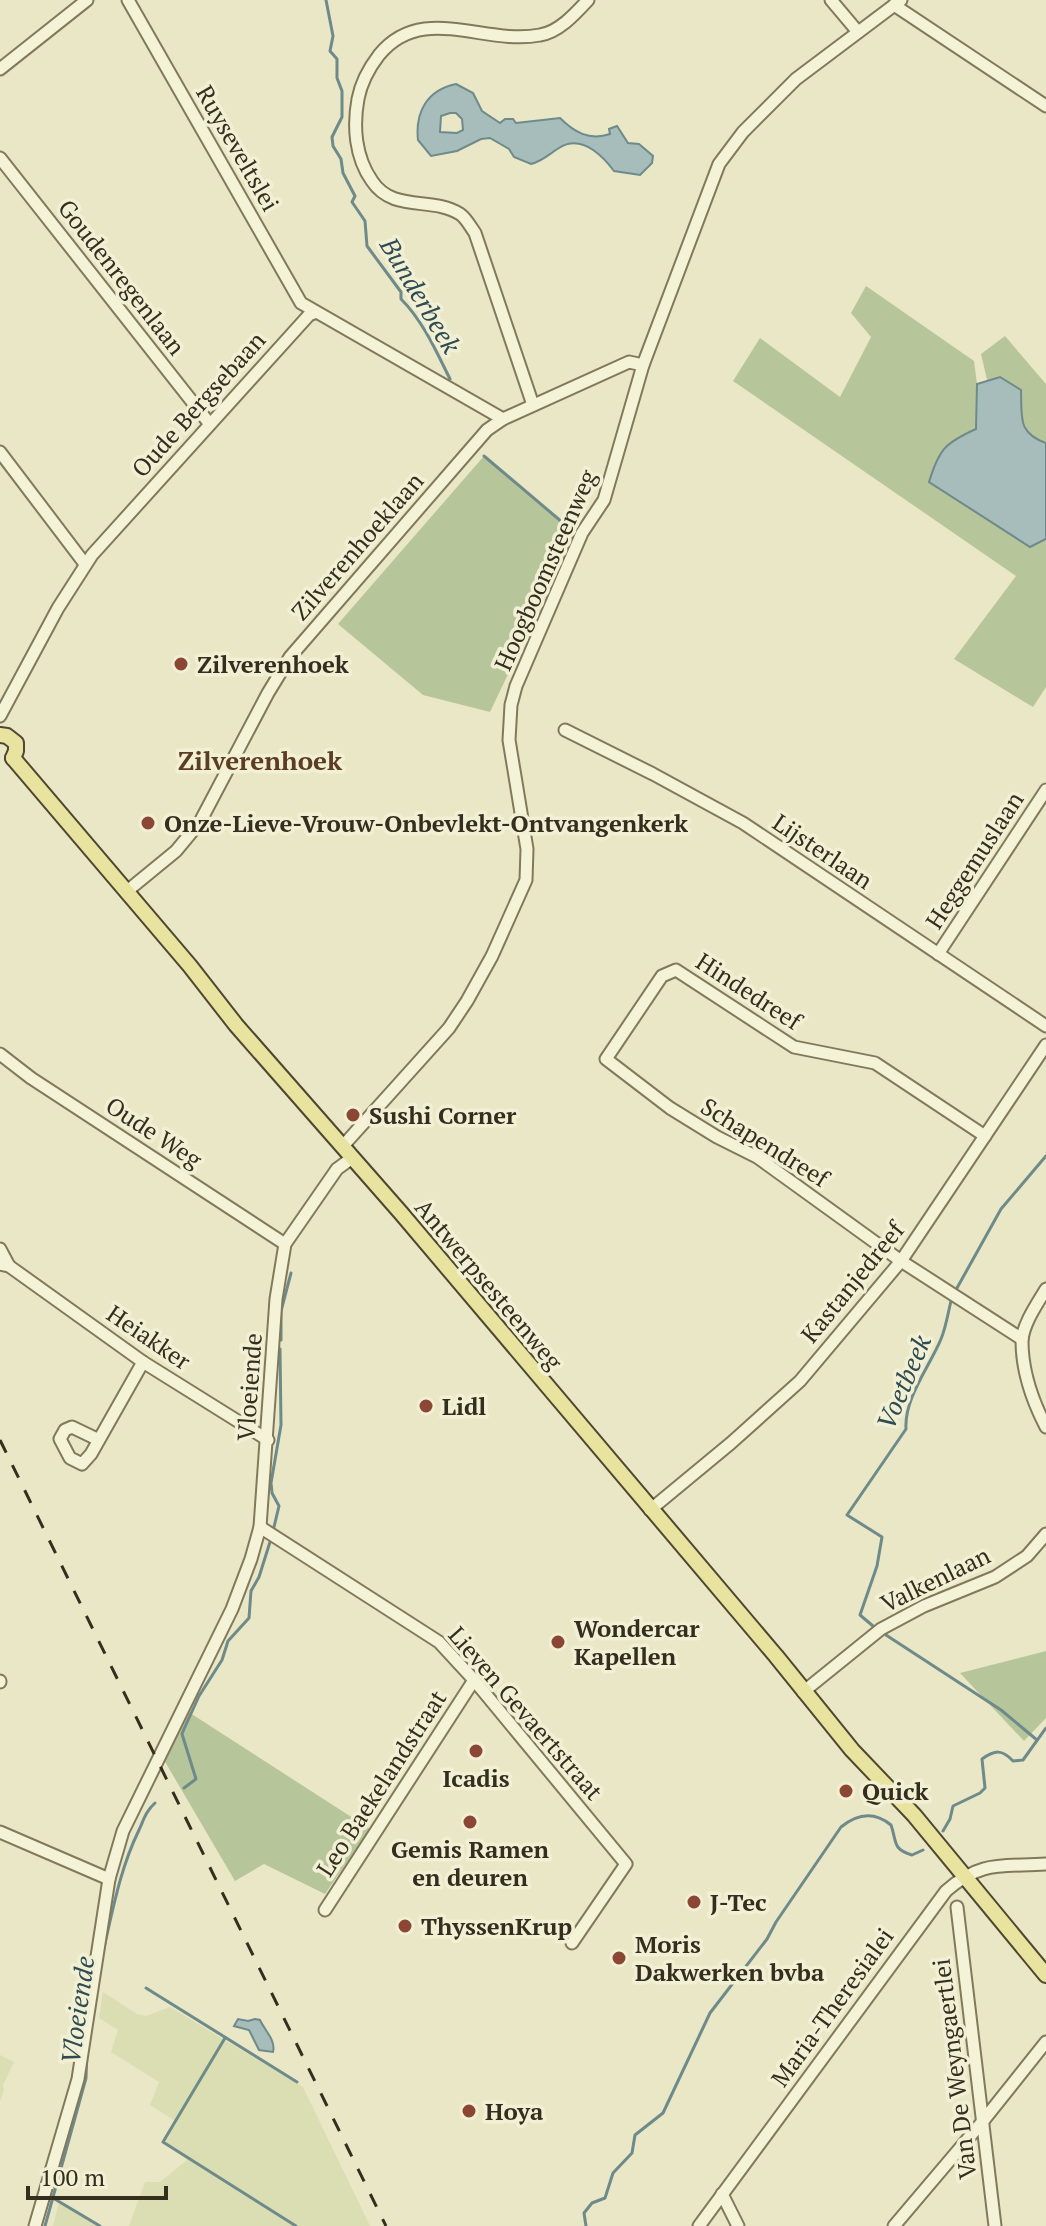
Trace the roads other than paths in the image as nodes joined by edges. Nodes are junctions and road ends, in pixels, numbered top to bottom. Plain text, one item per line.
1 (87, 0) edge
2 (128, 0) edge
3 (588, 0) edge
4 (831, 0) edge
5 (897, 3) edge
6 (858, 32) junction
7 (0, 69) edge
8 (1046, 106) edge
9 (0, 158) edge
10 (314, 313) junction
11 (643, 365) junction
12 (533, 405) junction
13 (503, 419) junction
14 (209, 423) junction
15 (0, 452) edge
16 (85, 564) junction
17 (2, 714) edge
18 (565, 730) dead end
19 (2, 735) edge
20 (6, 760) edge
21 (1046, 790) edge
22 (126, 892) junction
23 (938, 954) junction
24 (1046, 1026) edge
25 (1046, 1045) edge
26 (0, 1054) edge
27 (606, 1059) joint
28 (985, 1136) junction
29 (347, 1152) junction
30 (285, 1244) junction
31 (0, 1249) edge
32 (901, 1261) junction
33 (4, 1265) edge
34 (1046, 1289) edge
35 (1022, 1339) junction
36 (143, 1362) junction
37 (1046, 1427) edge
38 (99, 1440) dead end
39 (268, 1440) junction
40 (650, 1510) junction
41 (260, 1527) junction
42 (1046, 1534) edge
43 (474, 1680) junction
44 (803, 1692) junction
45 (0, 1832) edge
46 (1046, 1864) edge
47 (963, 1876) junction
48 (109, 1879) junction
49 (957, 1907) dead end
50 (325, 1910) dead end
51 (572, 1943) dead end
52 (1046, 1975) edge
53 (1046, 2042) edge
54 (983, 2121) junction
55 (722, 2194) junction
56 (35, 2226) edge
57 (699, 2226) edge
58 (738, 2226) edge
59 (894, 2226) edge
60 (995, 2226) edge

1 - 7 street
2 - 10 street, Ruyseveltslei
3 - 12 street
4 - 6 street
5 - 6 street, Hoogboomsteenweg
5 - 8 street
6 - 11 street, Hoogboomsteenweg
9 - 14 street, Goudenregenlaan
10 - 13 street
10 - 14 street, Oude Bergsebaan
11 - 12 street
11 - 29 street, Hoogboomsteenweg
12 - 13 street, Zilverenhoeklaan
13 - 22 street, Zilverenhoeklaan
14 - 16 street, Oude Bergsebaan
15 - 16 street
16 - 17 street, Oude Bergsebaan
17 - 19 street, Oude Bergsebaan
18 - 23 street, Lijsterlaan
19 - 20 main road, Antwerpsesteenweg
20 - 22 main road, Antwerpsesteenweg
21 - 23 street, Heggemuslaan
22 - 29 main road, Antwerpsesteenweg
23 - 24 street, Lijsterlaan
25 - 28 street, Kastanjedreef
26 - 30 street, Oude Weg
27 - 28 street, Hindedreef
27 - 32 street, Schapendreef
28 - 32 street, Kastanjedreef
29 - 30 street, Vloeiende
29 - 40 main road, Antwerpsesteenweg
30 - 39 street, Vloeiende
31 - 33 street, Heiakker
32 - 35 street, Schapendreef
32 - 40 street, Kastanjedreef
33 - 36 street, Heiakker
34 - 35 street
35 - 37 street
36 - 38 street
36 - 39 street, Heiakker
39 - 41 street, Vloeiende
40 - 44 main road, Antwerpsesteenweg
41 - 43 street, Lieven Gevaertstraat
41 - 48 street, Vloeiende
42 - 44 street, Valkenlaan
43 - 50 street, Leo Baekelandstraat
43 - 51 street, Lieven Gevaertstraat
44 - 47 main road, Antwerpsesteenweg
45 - 48 street
46 - 47 street
47 - 52 main road, Antwerpsesteenweg
47 - 55 street, Maria-Theresialei
48 - 56 street, Vloeiende
49 - 54 street, Van De Weyngaertlei
53 - 54 street
54 - 59 street
54 - 60 street, Van De Weyngaertlei
55 - 57 street, Maria-Theresialei
55 - 58 street

